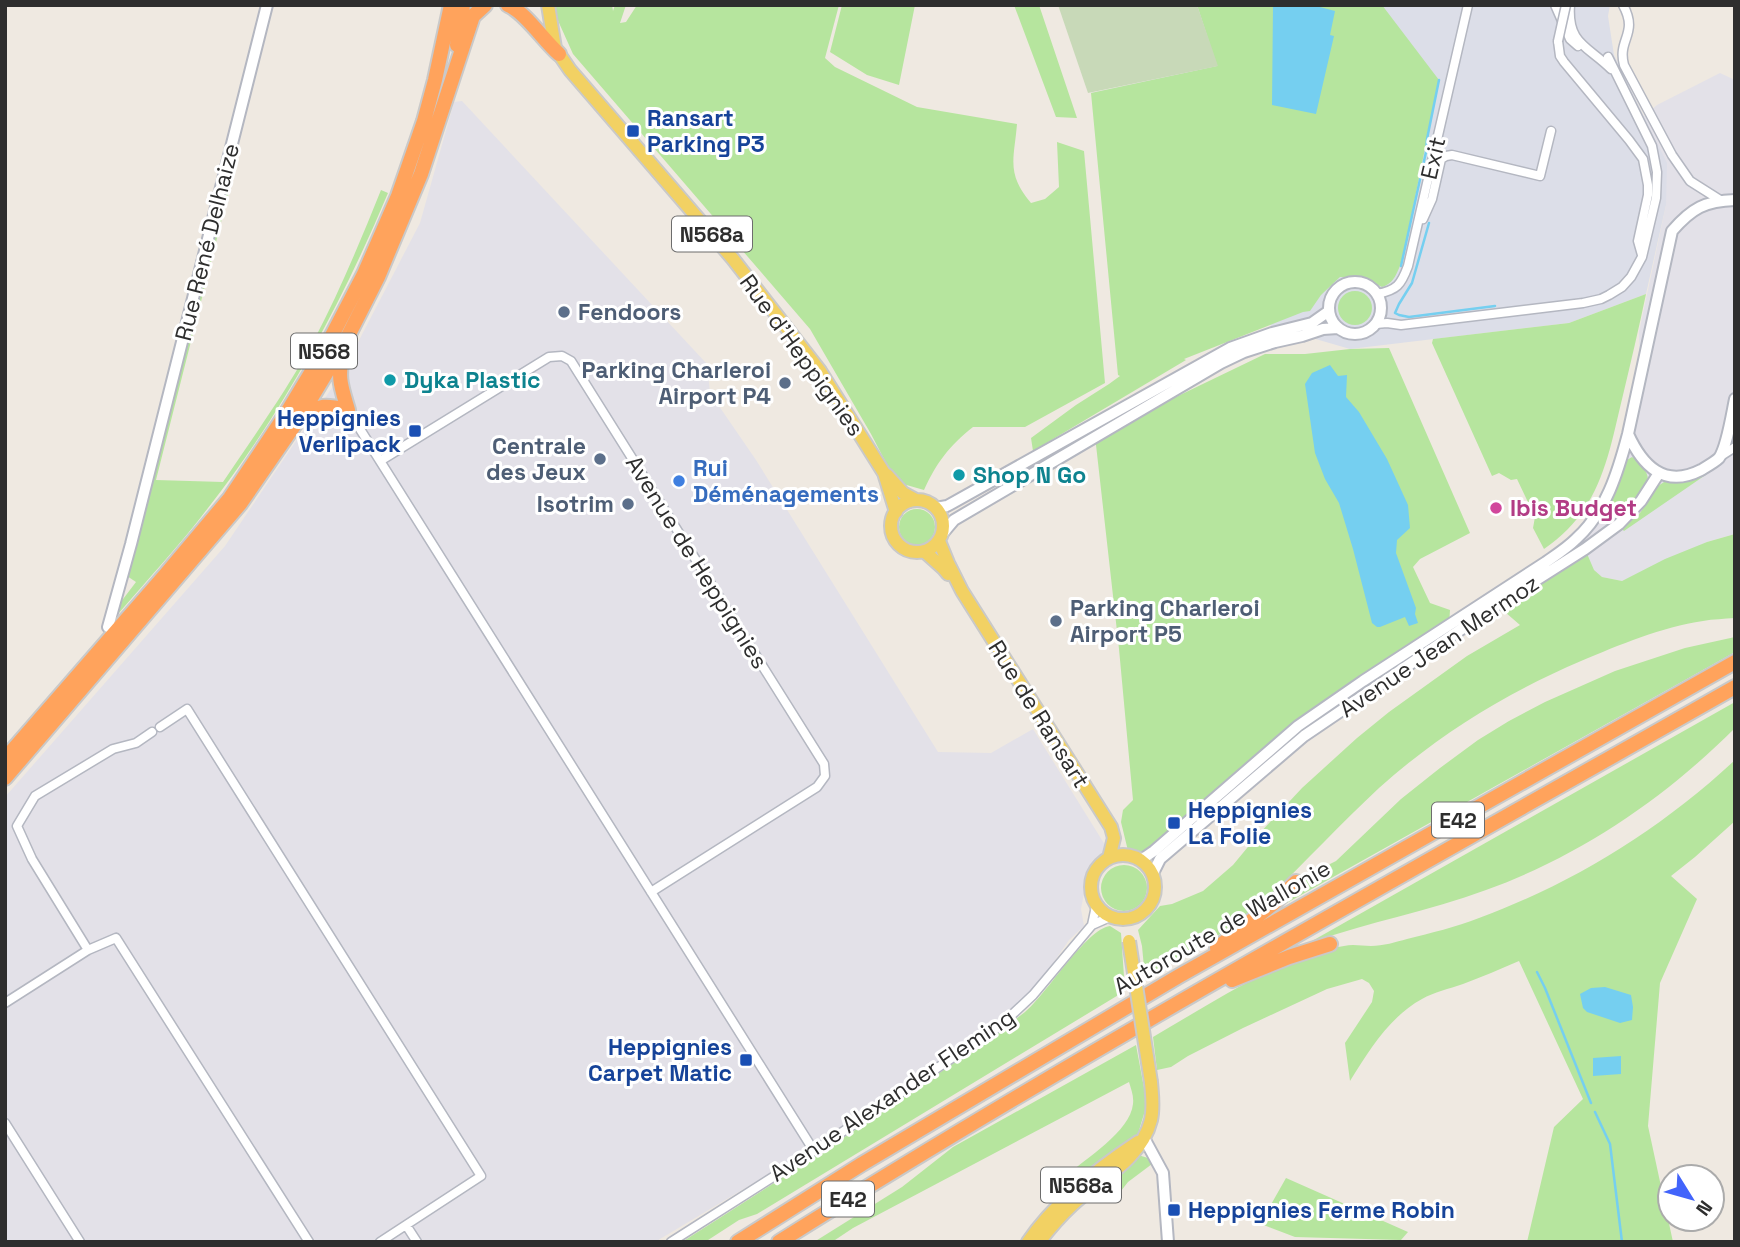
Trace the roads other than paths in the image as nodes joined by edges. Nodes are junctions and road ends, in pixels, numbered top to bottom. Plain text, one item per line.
1 (267, 5) edge
2 (452, 5) edge
3 (463, 5) edge
4 (485, 5) edge
5 (508, 5) edge
6 (548, 5) edge
7 (1468, 5) edge
8 (1564, 5) edge
9 (1623, 5) edge
10 (1575, 38) junction
11 (559, 54) junction
12 (1593, 55) junction
13 (1608, 57) dead end
14 (1615, 73) junction
15 (452, 81) junction
16 (1550, 131) dead end
17 (1651, 190) junction
18 (1720, 200) junction
19 (1735, 200) edge
20 (1735, 207) edge
21 (1411, 251) junction
22 (1377, 294) junction
23 (1329, 311) junction
24 (1376, 324) junction
25 (1338, 328) junction
26 (345, 342) junction
27 (1735, 399) edge
28 (348, 410) junction
29 (298, 420) junction
30 (1628, 434) junction
31 (1735, 447) edge
32 (1719, 458) junction
33 (380, 461) junction
34 (884, 472) junction
35 (1658, 473) junction
36 (916, 500) junction
37 (936, 508) junction
38 (896, 512) junction
39 (941, 537) junction
40 (924, 551) junction
41 (962, 591) junction
42 (108, 627) joint
43 (103, 648) junction
44 (1735, 662) edge
45 (1735, 687) edge
46 (5, 759) edge
47 (5, 778) edge
48 (1114, 838) junction
49 (1135, 857) junction
50 (1108, 858) junction
51 (1153, 873) junction
52 (1296, 882) dead end
53 (651, 892) junction
54 (1096, 906) junction
55 (1137, 917) junction
56 (1114, 918) junction
57 (1092, 925) junction
58 (1128, 937) junction
59 (1330, 944) dead end
60 (88, 950) junction
61 (1180, 976) junction
62 (1198, 992) junction
63 (5, 1003) edge
64 (5, 1123) edge
65 (1144, 1138) junction
66 (814, 1151) junction
67 (406, 1225) junction
68 (80, 1242) edge
69 (309, 1242) edge
70 (380, 1242) edge
71 (417, 1242) edge
72 (671, 1242) edge
73 (738, 1242) edge
74 (779, 1242) edge
75 (1028, 1242) edge
76 (1040, 1242) edge
77 (1168, 1242) edge

1 - 42 street, Rue René Delhaize
2 - 43 highway, N568
3 - 15 highway, N568
4 - 15 highway
5 - 11 highway
6 - 11 main road, Rue d'Heppignies / N568a
7 - 21 street, Exit
8 - 10 street
8 - 10 street
8 - 12 street
8 - 12 street
8 - 17 street, bridge
9 - 18 street
10 - 12 street
11 - 34 main road, Rue d'Heppignies / N568a
12 - 14 street
13 - 14 street
14 - 17 street
15 - 26 highway, N568
16 - 21 street
17 - 24 street
18 - 19 street
18 - 20 street
18 - 30 street, Avenue Jean Mermoz
21 - 22 street, Exit
22 - 23 street
22 - 24 street
23 - 25 street
23 - 37 street
24 - 25 street
25 - 39 street
26 - 28 highway
26 - 29 highway, N568
27 - 32 street
28 - 29 highway
28 - 33 street
29 - 47 highway, N568
30 - 35 street
30 - 49 street, Avenue Jean Mermoz
31 - 32 street
32 - 35 street
33 - 53 street
33 - 53 street, Avenue de Heppignies
34 - 36 main road, Rue d'Heppignies / N568a
34 - 38 main road, Rue d'Heppignies / N568a
35 - 51 street, Avenue Jean Mermoz
36 - 37 main road, N568a
36 - 38 main road
37 - 39 main road, N568a
38 - 40 main road, N568a
39 - 40 main road
39 - 41 main road, Rue de Ransart / N568a
40 - 41 main road, Rue de Ransart / N568a
41 - 48 main road, Rue de Ransart / N568a
42 - 43 highway
43 - 46 highway, N568
44 - 61 highway, Autoroute de Wallonie / E42
45 - 62 highway, Autoroute de Wallonie / E42
48 - 49 main road, Rue de Ransart / N568a
48 - 50 main road
49 - 50 main road
49 - 51 main road, N568a
50 - 54 main road
51 - 55 main road
52 - 61 highway
53 - 66 street
54 - 56 main road, N568a
54 - 57 street, Avenue Alexander Fleming
55 - 56 main road
55 - 58 main road
56 - 57 street, Avenue Alexander Fleming
56 - 58 main road, N568a
57 - 66 street, Avenue Alexander Fleming
58 - 65 main road, N568a, bridge
59 - 62 highway
60 - 63 street
60 - 67 street
60 - 69 street
61 - 73 highway, Autoroute de Wallonie / E42
62 - 74 highway, Autoroute de Wallonie / E42
64 - 68 street
65 - 75 main road, N568a
65 - 76 main road, N568a
65 - 77 street
66 - 72 street, Avenue Alexander Fleming
67 - 70 street
67 - 71 street

